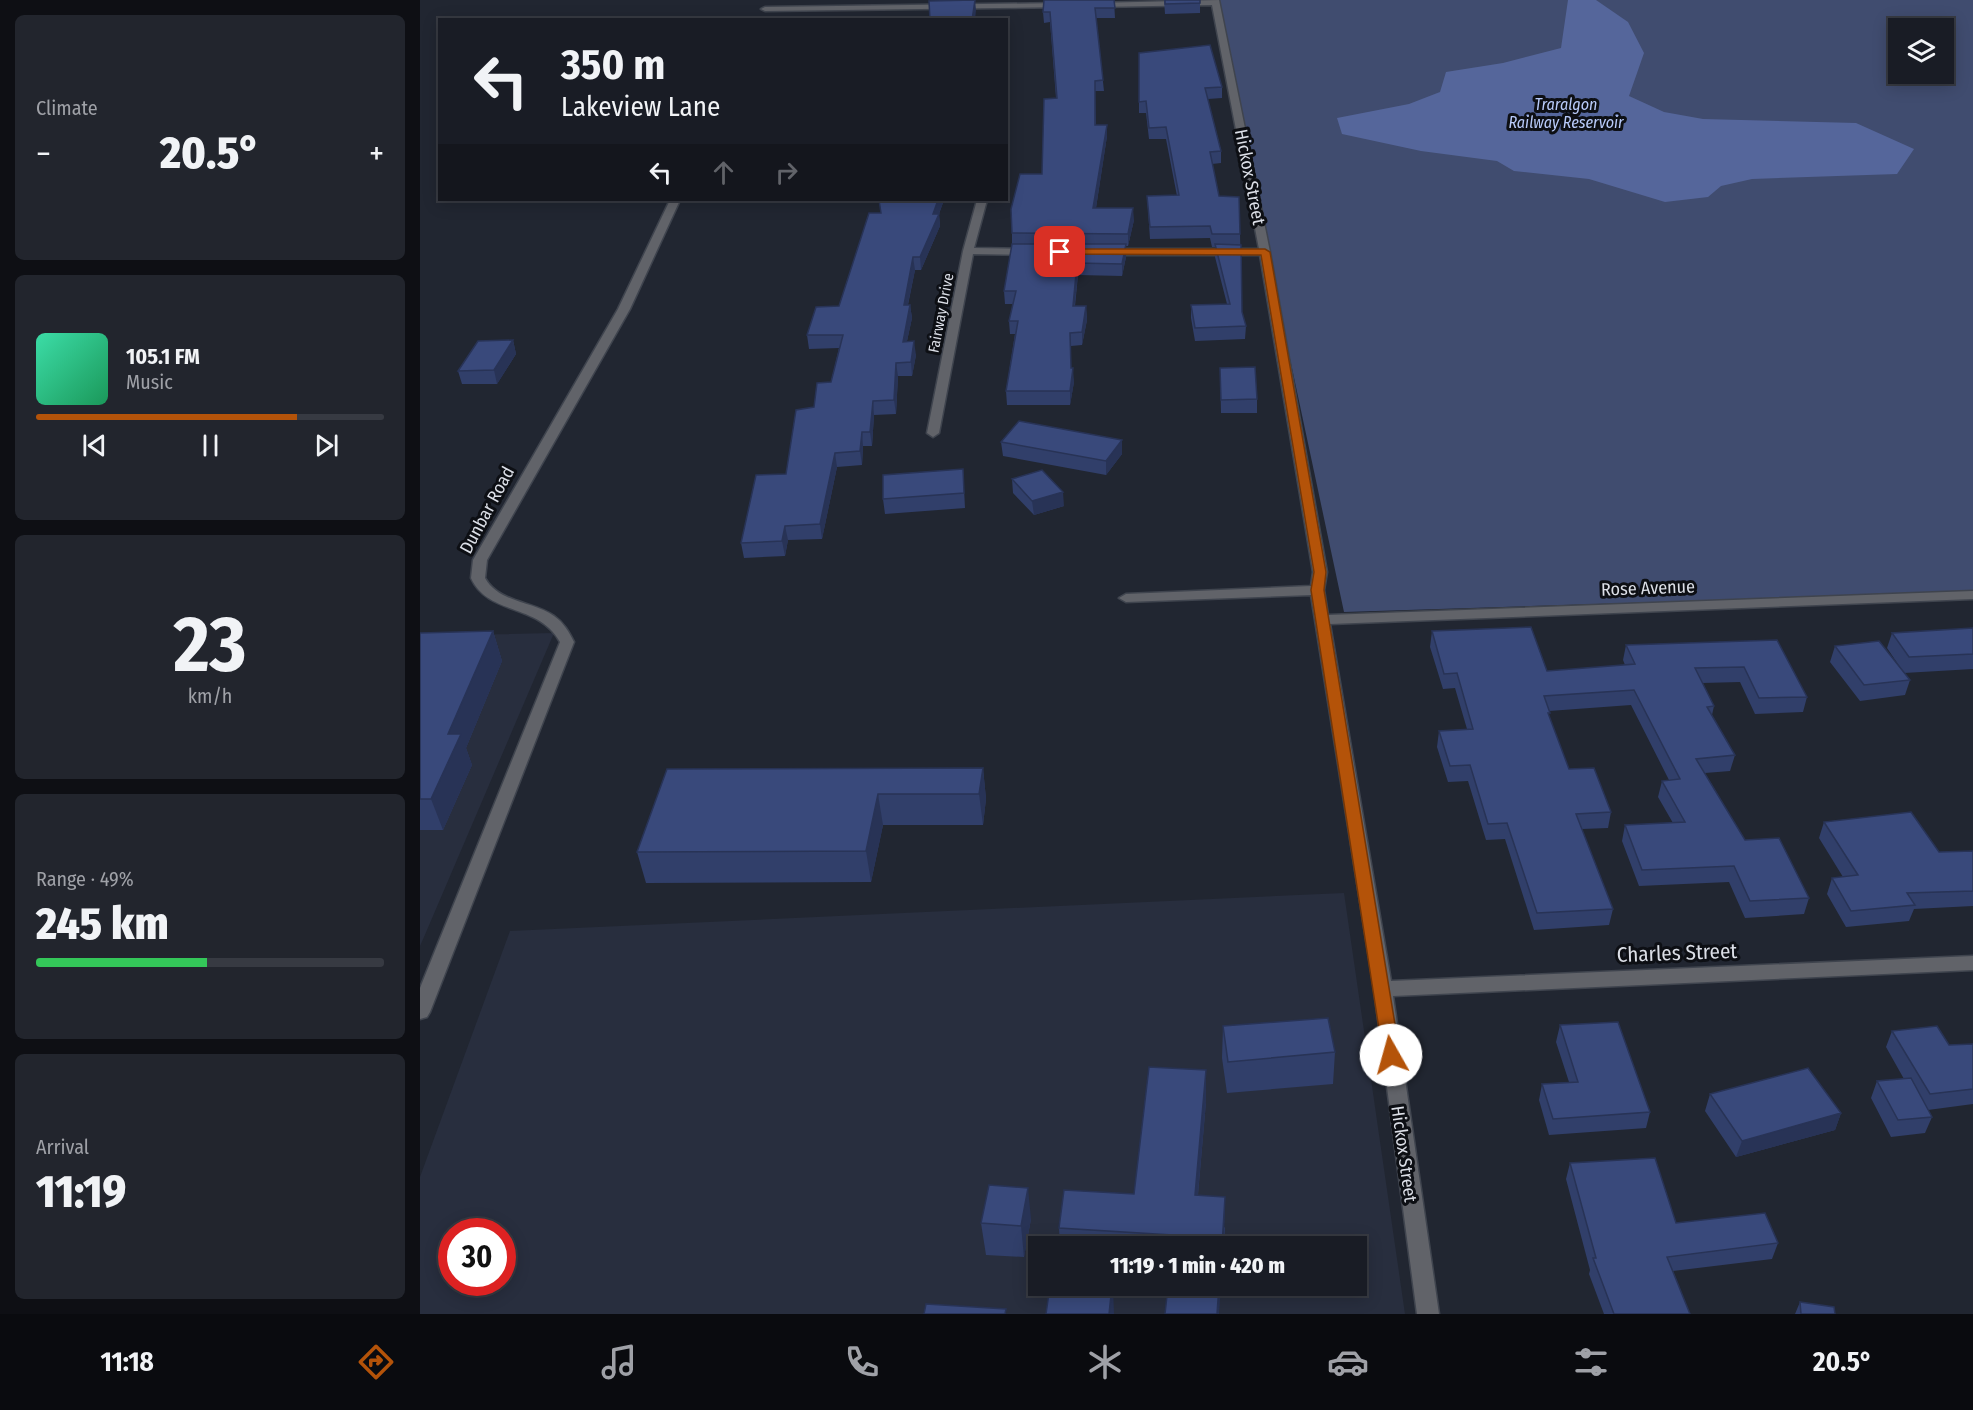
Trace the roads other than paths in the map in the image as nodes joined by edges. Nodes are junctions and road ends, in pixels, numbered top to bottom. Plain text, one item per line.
1 (769, 0) edge
2 (1215, 2) edge
3 (1068, 5) edge
4 (1090, 5) edge
5 (765, 9) junction
6 (761, 18) edge
7 (675, 201) edge
8 (982, 201) edge
9 (968, 251) junction
10 (1040, 252) edge
11 (1099, 252) edge
12 (1265, 252) junction
13 (933, 434) dead end
14 (1317, 590) junction
15 (1973, 596) edge
16 (1126, 598) dead end
17 (1324, 620) junction
18 (1973, 963) edge
19 (1383, 989) junction
20 (420, 1012) edge
21 (1428, 1314) edge

1 - 5 street
2 - 4 street
2 - 12 street, Hickox Street
3 - 5 street
5 - 6 street
7 - 20 street, Dunbar Road
8 - 9 street, Fairway Drive
9 - 10 street
9 - 13 street, Fairway Drive
11 - 12 street
12 - 14 street, Hickox Street
14 - 16 street
14 - 17 street, Hickox Street
15 - 17 street, Rose Avenue
17 - 19 street, Hickox Street
18 - 19 street, Charles Street
19 - 21 street, Hickox Street

